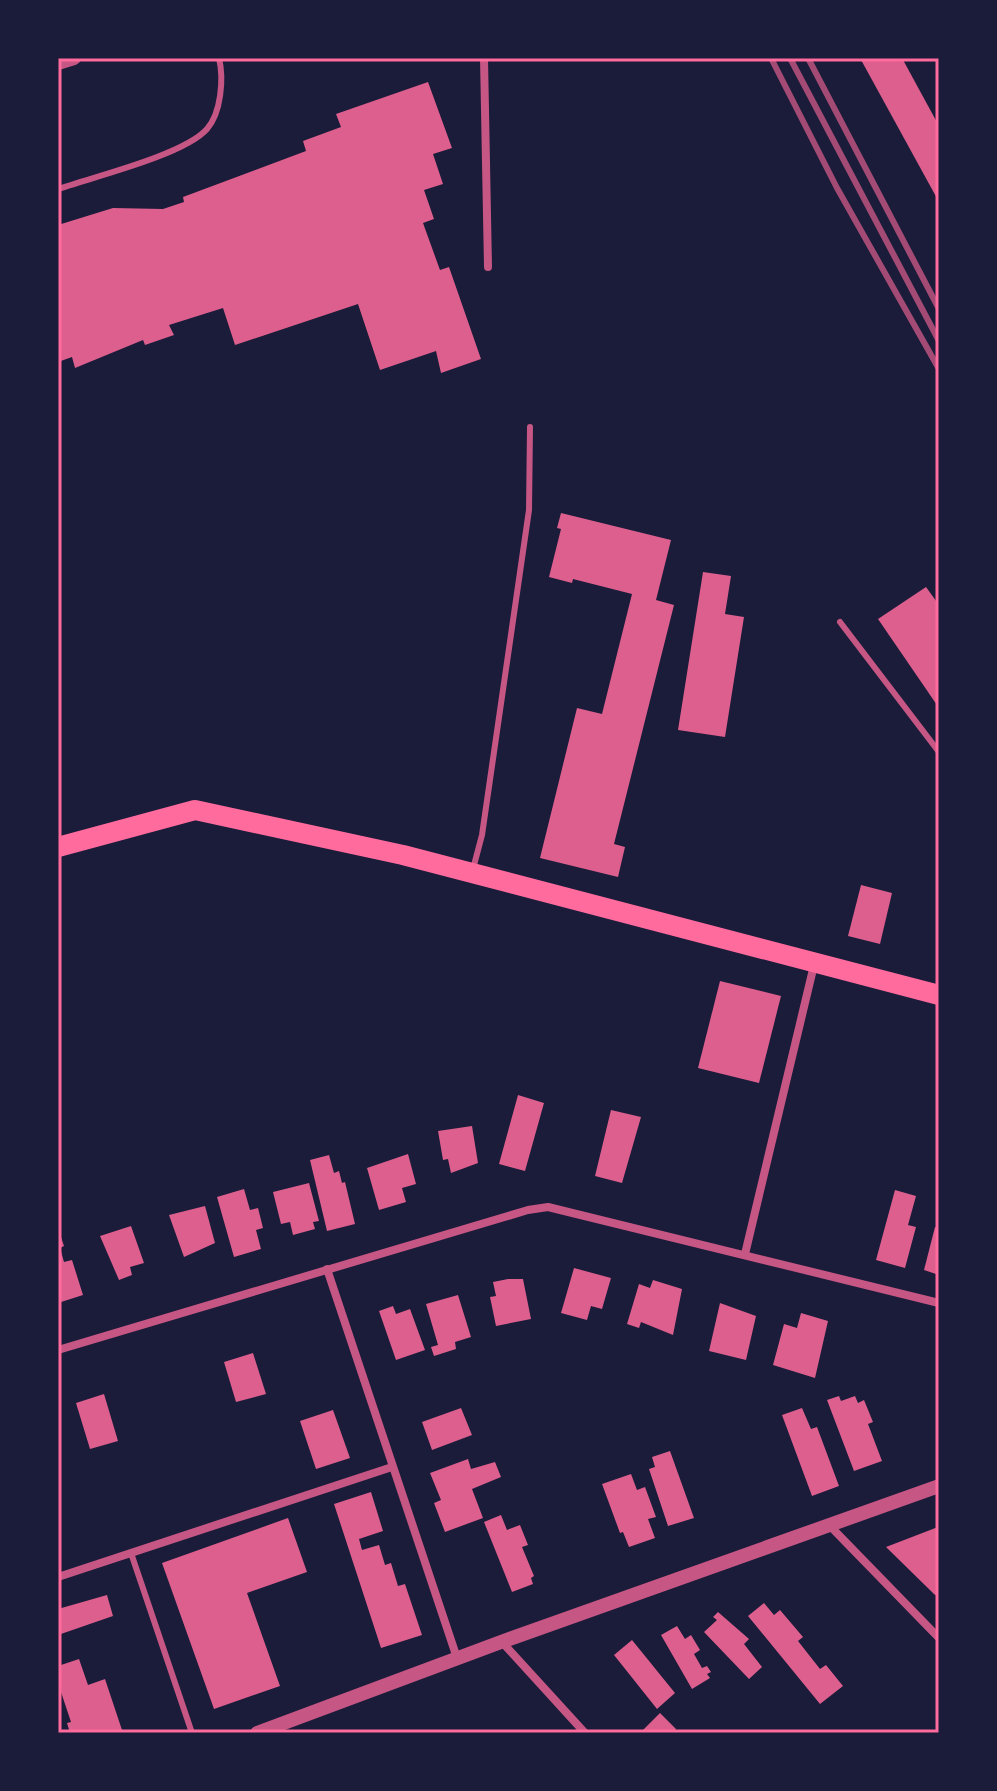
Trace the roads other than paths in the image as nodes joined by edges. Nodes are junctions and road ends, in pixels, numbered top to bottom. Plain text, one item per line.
1 (74, 58) edge
2 (219, 58) edge
3 (484, 58) edge
4 (58, 63) edge
5 (58, 189) edge
6 (488, 267) dead end
7 (530, 427) dead end
8 (840, 622) dead end
9 (939, 752) edge
10 (58, 847) edge
11 (473, 873) junction
12 (814, 965) junction
13 (939, 995) edge
14 (745, 1254) junction
15 (327, 1269) junction
16 (939, 1303) edge
17 (58, 1350) edge
18 (392, 1467) junction
19 (939, 1486) edge
20 (830, 1526) junction
21 (131, 1553) junction
22 (58, 1577) edge
23 (939, 1638) edge
24 (501, 1642) junction
25 (457, 1658) junction
26 (192, 1733) edge
27 (257, 1733) edge
28 (585, 1733) edge

1 - 4 street
2 - 5 lane
3 - 6 street
7 - 11 lane
8 - 9 lane
10 - 11 main road
11 - 12 main road
12 - 13 main road
12 - 14 street
14 - 15 street
14 - 16 street
15 - 17 street
15 - 18 street
18 - 21 street
18 - 25 street
19 - 20 street
20 - 23 street
20 - 24 street
21 - 22 street
21 - 26 lane
24 - 25 street
24 - 28 street
25 - 27 street

